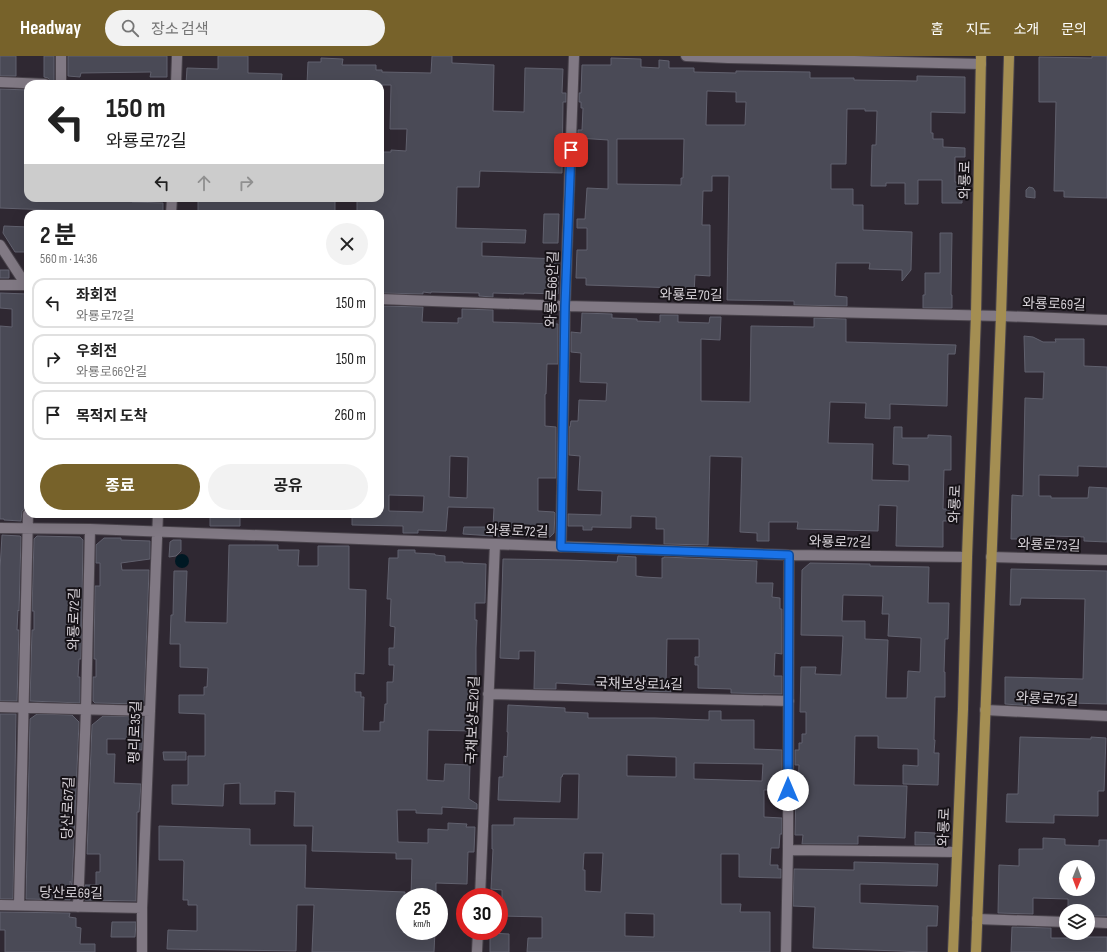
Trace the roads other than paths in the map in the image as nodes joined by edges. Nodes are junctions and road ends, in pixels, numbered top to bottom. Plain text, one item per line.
1 (61, 56) edge
2 (177, 56) edge
3 (574, 56) edge
4 (686, 56) edge
5 (1009, 56) edge
6 (981, 60) edge
7 (61, 80) edge
8 (176, 80) edge
9 (0, 82) edge
10 (24, 83) edge
11 (0, 245) edge
12 (24, 281) edge
13 (0, 284) edge
14 (24, 285) edge
15 (384, 299) edge
16 (565, 306) junction
17 (976, 315) junction
18 (1001, 316) junction
19 (1107, 320) edge
20 (28, 518) edge
21 (158, 518) edge
22 (0, 528) edge
23 (28, 529) junction
24 (90, 529) junction
25 (157, 532) junction
26 (495, 544) junction
27 (561, 547) junction
28 (789, 555) junction
29 (967, 557) junction
30 (991, 557) junction
31 (1107, 560) edge
32 (488, 694) junction
33 (788, 702) junction
34 (0, 707) edge
35 (23, 708) junction
36 (86, 710) junction
37 (985, 710) junction
38 (150, 711) junction
39 (1107, 716) edge
40 (788, 850) junction
41 (957, 852) junction
42 (480, 888) edge
43 (0, 905) edge
44 (19, 905) junction
45 (78, 907) junction
46 (142, 908) junction
47 (977, 919) junction
48 (1059, 922) edge
49 (1095, 922) edge
50 (1107, 923) edge
51 (478, 940) edge
52 (142, 952) edge
53 (477, 952) edge
54 (786, 952) edge
55 (953, 952) edge
56 (976, 952) edge

1 - 7 street
2 - 8 street
3 - 16 street, 와룡로66안길
4 - 6 street
5 - 18 main road
6 - 17 main road, 와룡로
9 - 10 street
11 - 12 street
13 - 14 street
15 - 16 street, 와룡로70길
16 - 17 street, 와룡로70길
16 - 27 street, 와룡로66안길
17 - 18 street, 와룡로70길
17 - 29 main road, 와룡로
18 - 19 street, 와룡로69길
18 - 30 main road
20 - 23 street
21 - 25 street, 평리로35길
22 - 23 street, 와룡로72길
23 - 24 street, 와룡로72길
23 - 35 street
24 - 25 street, 와룡로72길
24 - 36 street, 와룡로72길
25 - 26 street, 와룡로72길
25 - 38 street, 평리로35길
26 - 27 street, 와룡로72길
26 - 32 street, 국채보상로20길
27 - 28 street, 와룡로72길
28 - 29 street, 와룡로72길
28 - 33 street
29 - 41 main road, 와룡로
30 - 31 street, 와룡로73길
30 - 37 main road
32 - 33 street, 국채보상로14길
32 - 42 street, 국채보상로20길
33 - 40 street
34 - 35 street
35 - 36 street
35 - 44 street
36 - 38 street
36 - 45 street, 당산로67길
37 - 39 street, 와룡로75길
37 - 47 main road
38 - 46 street, 평리로35길
40 - 41 street
40 - 54 street
41 - 55 main road, 와룡로
43 - 44 street, 당산로69길
44 - 45 street, 당산로69길
45 - 46 street, 당산로69길
46 - 52 street, 평리로35길
47 - 48 street
47 - 56 main road
49 - 50 street
51 - 53 street

